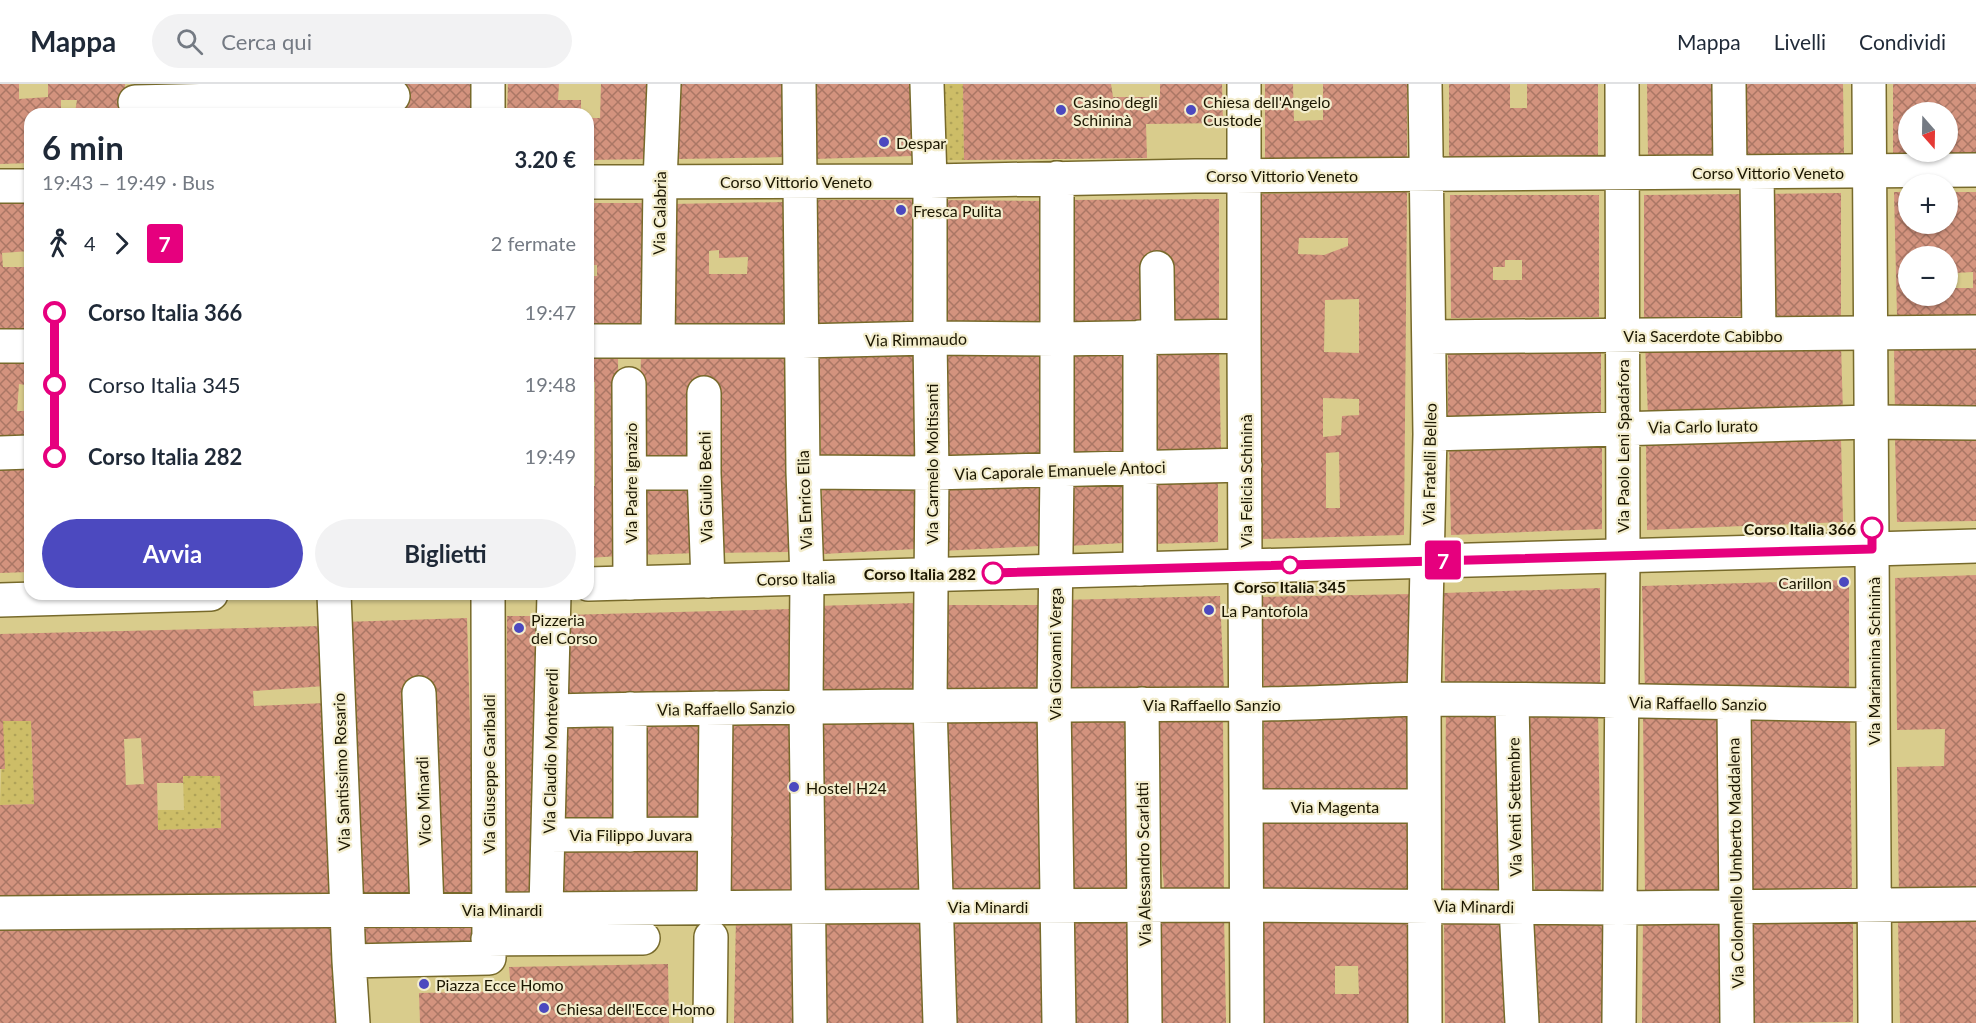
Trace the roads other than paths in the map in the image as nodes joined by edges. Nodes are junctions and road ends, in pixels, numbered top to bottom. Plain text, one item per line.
1 (488, 84) edge
2 (663, 84) edge
3 (799, 84) edge
4 (927, 84) edge
5 (1245, 84) edge
6 (1425, 84) edge
7 (1622, 84) edge
8 (1729, 84) edge
9 (1869, 84) edge
10 (394, 98) edge
11 (135, 100) edge
12 (488, 108) edge
13 (1976, 170) edge
14 (1870, 171) junction
15 (1744, 172) junction
16 (1623, 173) junction
17 (1427, 174) junction
18 (1245, 176) junction
19 (1057, 178) junction
20 (800, 181) junction
21 (930, 181) junction
22 (594, 182) edge
23 (660, 182) junction
24 (0, 186) edge
25 (24, 186) edge
26 (1157, 268) dead end
27 (1976, 332) edge
28 (1871, 333) junction
29 (1759, 334) junction
30 (1622, 335) junction
31 (1244, 336) junction
32 (1149, 337) junction
33 (1430, 337) junction
34 (930, 338) junction
35 (1057, 339) junction
36 (594, 341) edge
37 (658, 341) junction
38 (802, 341) junction
39 (0, 346) edge
40 (24, 346) edge
41 (629, 384) dead end
42 (704, 393) dead end
43 (1871, 422) junction
44 (1976, 423) edge
45 (1622, 428) junction
46 (1430, 434) junction
47 (24, 452) edge
48 (0, 453) edge
49 (1245, 465) junction
50 (1140, 467) junction
51 (1057, 470) junction
52 (803, 472) junction
53 (630, 473) junction
54 (704, 473) junction
55 (932, 473) junction
56 (1976, 546) edge
57 (1872, 549) junction
58 (1623, 556) junction
59 (1427, 561) junction
60 (1245, 566) junction
61 (1140, 569) junction
62 (1055, 571) junction
63 (931, 574) junction
64 (807, 578) junction
65 (708, 580) junction
66 (630, 583) junction
67 (594, 584) edge
68 (24, 599) edge
69 (0, 600) edge
70 (334, 600) edge
71 (488, 600) edge
72 (554, 600) edge
73 (419, 693) dead end
74 (1424, 699) junction
75 (1512, 700) junction
76 (1621, 702) junction
77 (1734, 703) junction
78 (1054, 704) junction
79 (1142, 704) junction
80 (1246, 704) junction
81 (930, 705) junction
82 (1873, 705) junction
83 (806, 706) junction
84 (716, 708) junction
85 (630, 709) junction
86 (551, 711) junction
87 (1246, 806) junction
88 (1424, 806) junction
89 (715, 834) junction
90 (548, 835) junction
91 (630, 835) junction
92 (1976, 904) edge
93 (1247, 905) junction
94 (936, 906) junction
95 (1058, 906) junction
96 (1144, 906) junction
97 (1424, 906) junction
98 (1875, 906) junction
99 (808, 907) junction
100 (1516, 907) junction
101 (1736, 907) junction
102 (546, 908) junction
103 (1620, 908) junction
104 (347, 909) junction
105 (427, 909) junction
106 (0, 913) edge
107 (712, 922) junction
108 (488, 934) junction
109 (643, 939) dead end
110 (349, 955) junction
111 (353, 1023) edge
112 (710, 1023) edge
113 (810, 1023) edge
114 (940, 1023) edge
115 (1059, 1023) edge
116 (1145, 1023) edge
117 (1247, 1023) edge
118 (1425, 1023) edge
119 (1522, 1023) edge
120 (1618, 1023) edge
121 (1737, 1023) edge
122 (1875, 1023) edge

1 - 12 street
2 - 23 street, Via Calabria
3 - 20 street, Via Enrico Elia
4 - 21 street, Via Carmelo Moltisanti
5 - 18 street, Via Felicia Schininà
6 - 17 street, Via Fratelli Belleo
7 - 16 street, Via Paolo Leni Spadafora
8 - 15 street
9 - 14 street, Via Mariannina Schininà
10 - 11 street
13 - 14 street, Corso Vittorio Veneto
14 - 15 street, Corso Vittorio Veneto
14 - 28 street, Via Mariannina Schininà
15 - 16 street, Corso Vittorio Veneto
15 - 29 street
16 - 17 street, Corso Vittorio Veneto
16 - 30 street, Via Paolo Leni Spadafora
17 - 18 street, Corso Vittorio Veneto
17 - 33 street, Via Fratelli Belleo
18 - 19 street, Corso Vittorio Veneto
18 - 31 street, Via Felicia Schininà
19 - 21 street, Corso Vittorio Veneto
19 - 35 street, Via Giovanni Verga
20 - 21 street, Corso Vittorio Veneto
20 - 23 street, Corso Vittorio Veneto
20 - 38 street, Via Enrico Elia
21 - 34 street, Via Carmelo Moltisanti
22 - 23 street, Corso Vittorio Veneto
23 - 37 street, Via Calabria
24 - 25 street
26 - 32 street
27 - 28 street, Via Sacerdote Cabibbo
28 - 29 street, Via Sacerdote Cabibbo
28 - 43 street, Via Mariannina Schininà
29 - 30 street, Via Sacerdote Cabibbo
30 - 33 street, Via Sacerdote Cabibbo
30 - 45 street, Via Paolo Leni Spadafora
31 - 32 street, Via Rimmaudo
31 - 49 street, Via Felicia Schininà
32 - 35 street, Via Rimmaudo
32 - 50 street
33 - 46 street, Via Fratelli Belleo
34 - 35 street, Via Rimmaudo
34 - 38 street, Via Rimmaudo
34 - 55 street, Via Carmelo Moltisanti
35 - 51 street, Via Giovanni Verga
36 - 37 street, Via Rimmaudo
37 - 38 street, Via Rimmaudo
38 - 52 street, Via Enrico Elia
39 - 40 street
41 - 53 street, Via Padre Ignazio
42 - 54 street, Via Giulio Bechi
43 - 44 street, Via Carlo Iurato
43 - 45 street, Via Carlo Iurato
43 - 57 street, Via Mariannina Schininà
45 - 46 street, Via Carlo Iurato
45 - 58 street, Via Paolo Leni Spadafora
46 - 59 street, Via Fratelli Belleo
47 - 48 street
49 - 50 street, Via Caporale Emanuele Antoci
49 - 60 street, Via Felicia Schininà
50 - 51 street, Via Caporale Emanuele Antoci
50 - 61 street
51 - 55 street, Via Caporale Emanuele Antoci
51 - 62 street, Via Giovanni Verga
52 - 55 street, Via Caporale Emanuele Antoci
52 - 64 street, Via Enrico Elia
53 - 54 street
53 - 66 street, Via Padre Ignazio
54 - 65 street, Via Giulio Bechi
55 - 63 street, Via Carmelo Moltisanti
56 - 57 street, Corso Italia
57 - 58 street, Corso Italia
57 - 82 street, Via Mariannina Schininà
58 - 59 street, Corso Italia
58 - 76 street, Via Paolo Leni Spadafora
59 - 60 street, Corso Italia
59 - 74 street, Via Fratelli Belleo
60 - 61 street, Corso Italia
60 - 80 street, Via Felicia Schininà
61 - 62 street, Corso Italia
62 - 63 street, Corso Italia
62 - 78 street, Via Giovanni Verga
63 - 64 street, Corso Italia
63 - 81 street, Via Carmelo Moltisanti
64 - 65 street, Corso Italia
64 - 83 street, Via Enrico Elia
65 - 66 street, Corso Italia
66 - 67 street, Corso Italia
68 - 69 street
70 - 104 street, Via Santissimo Rosario
71 - 108 street, Via Giuseppe Garibaldi
72 - 86 street, Via Claudio Monteverdi
73 - 105 street, Vico Minardi
74 - 75 street, Via Raffaello Sanzio
74 - 80 street, Via Raffaello Sanzio
74 - 88 street, Via Fratelli Belleo
75 - 76 street, Via Raffaello Sanzio
75 - 100 street, Via Venti Settembre
76 - 77 street, Via Raffaello Sanzio
76 - 103 street, Via Paolo Leni Spadafora
77 - 82 street, Via Raffaello Sanzio
77 - 101 street, Via Colonnello Umberto Maddalena
78 - 79 street, Via Raffaello Sanzio
78 - 81 street, Via Raffaello Sanzio
78 - 95 street, Via Giovanni Verga
79 - 80 street, Via Raffaello Sanzio
79 - 96 street, Via Alessandro Scarlatti
80 - 87 street, Via Felicia Schininà
81 - 83 street, Via Raffaello Sanzio
81 - 94 street, Via Carmelo Moltisanti
82 - 98 street, Via Mariannina Schininà
83 - 84 street, Via Raffaello Sanzio
83 - 99 street, Via Enrico Elia
84 - 85 street, Via Raffaello Sanzio
84 - 89 street
85 - 86 street, Via Raffaello Sanzio
85 - 91 street
86 - 90 street, Via Claudio Monteverdi
87 - 88 street, Via Magenta
87 - 93 street, Via Felicia Schininà
88 - 97 street, Via Fratelli Belleo
89 - 91 street, Via Filippo Juvara
89 - 107 street
90 - 91 street, Via Filippo Juvara
90 - 102 street, Via Claudio Monteverdi
92 - 98 street, Via Minardi
93 - 96 street, Via Minardi
93 - 97 street, Via Minardi
93 - 117 street, Via Felicia Schininà
94 - 95 street, Via Minardi
94 - 99 street, Via Minardi
94 - 114 street, Via Carmelo Moltisanti
95 - 96 street, Via Minardi
95 - 115 street, Via Giovanni Verga
96 - 116 street, Via Alessandro Scarlatti
97 - 100 street, Via Minardi
97 - 118 street, Via Fratelli Belleo
98 - 101 street, Via Minardi
98 - 122 street, Via Mariannina Schininà
99 - 107 street, Via Minardi
99 - 113 street, Via Enrico Elia
100 - 103 street, Via Minardi
100 - 119 street, Via Venti Settembre
101 - 103 street, Via Minardi
101 - 121 street, Via Colonnello Umberto Maddalena
102 - 107 street, Via Minardi
102 - 108 street, Via Minardi
103 - 120 street, Via Paolo Leni Spadafora
104 - 105 street, Via Minardi
104 - 106 street, Via Minardi
104 - 110 street, Via Santissimo Rosario
105 - 108 street, Via Minardi
107 - 112 street
108 - 109 street
108 - 110 street
110 - 111 street, Via Santissimo Rosario

